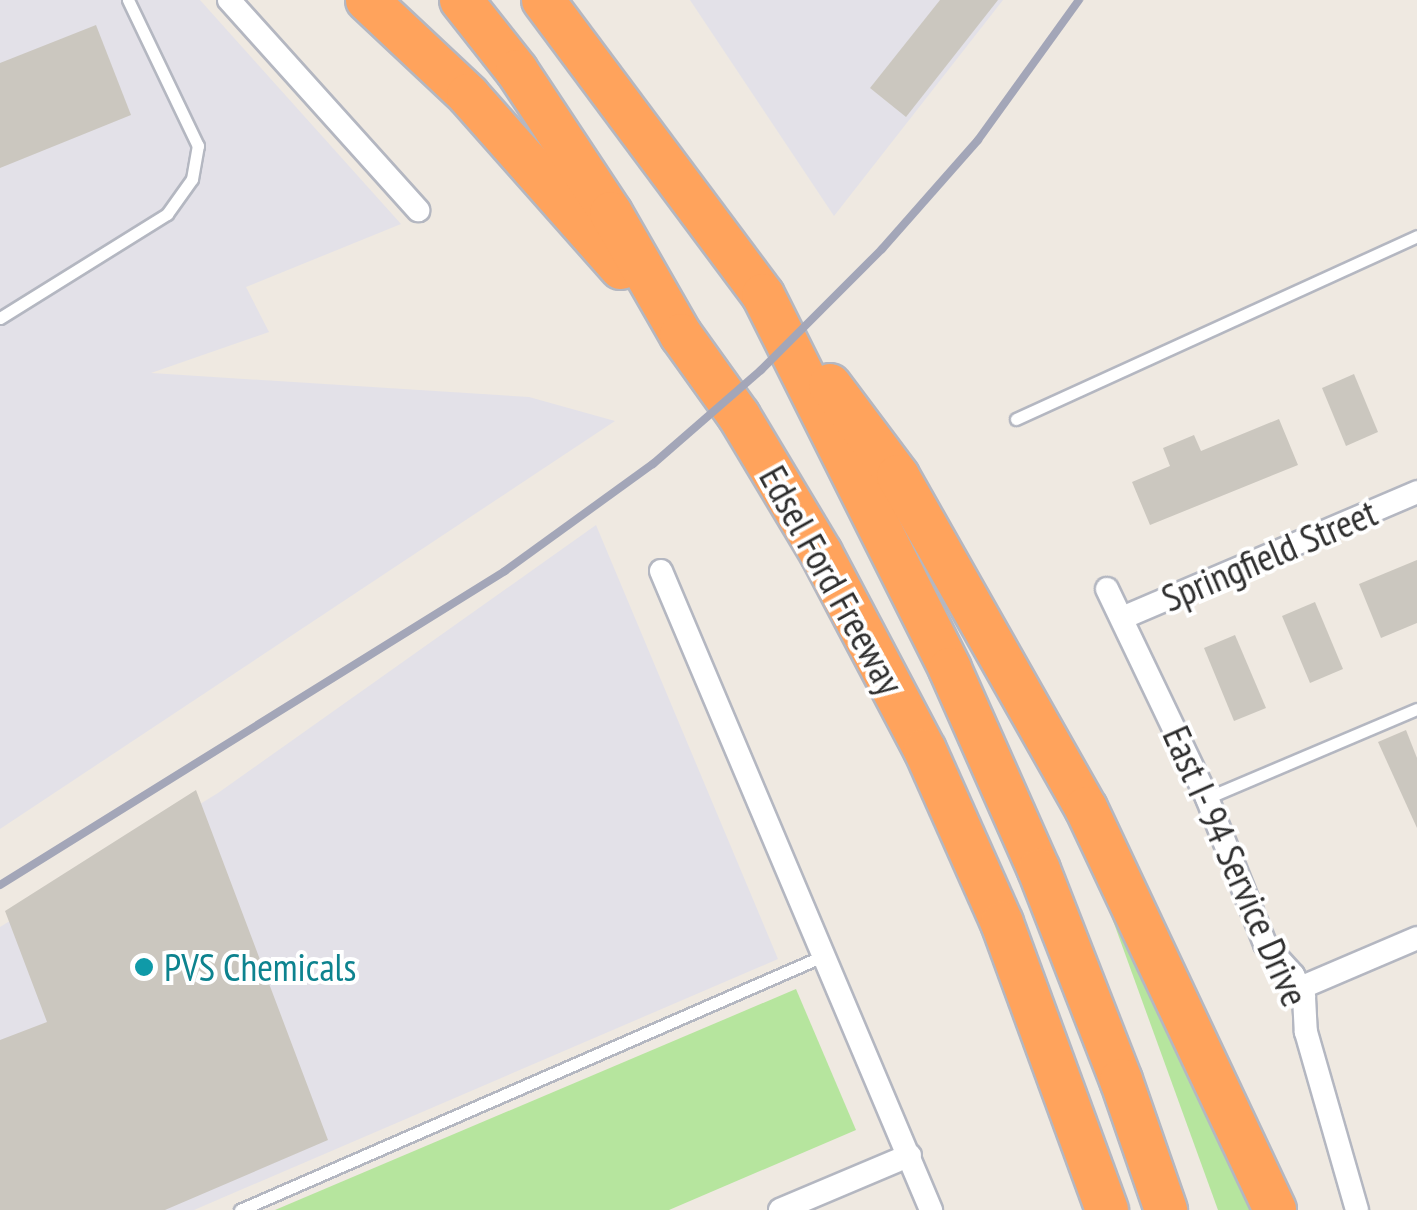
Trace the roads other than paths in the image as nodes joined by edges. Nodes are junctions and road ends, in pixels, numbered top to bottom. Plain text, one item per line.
1 (128, 0) edge
2 (229, 0) edge
3 (366, 0) edge
4 (461, 0) edge
5 (543, 0) edge
6 (418, 210) dead end
7 (1417, 236) edge
8 (763, 295) junction
9 (0, 318) edge
10 (681, 336) junction
11 (1016, 419) dead end
12 (1417, 492) edge
13 (661, 571) dead end
14 (1108, 589) dead end
15 (1122, 618) junction
16 (1417, 709) edge
17 (1207, 798) junction
18 (1417, 938) edge
19 (824, 956) junction
20 (1300, 988) junction
21 (910, 1155) junction
22 (240, 1210) edge
23 (780, 1210) edge
24 (931, 1210) edge
25 (1107, 1210) edge
26 (1166, 1210) edge
27 (1275, 1210) edge
28 (1357, 1210) edge

1 - 9 lane
2 - 6 street
3 - 10 highway
4 - 10 highway, Edsel Ford Freeway
5 - 8 highway, Edsel Ford Freeway
7 - 11 lane
8 - 26 highway, Edsel Ford Freeway
8 - 27 highway
10 - 25 highway, Edsel Ford Freeway
12 - 15 street, Springfield Street
13 - 19 street
14 - 15 street, East I- 94 Service Drive
15 - 17 street, East I- 94 Service Drive
16 - 17 lane
17 - 20 street, East I- 94 Service Drive
18 - 20 street
19 - 21 street
19 - 22 lane
20 - 28 street, East I- 94 Service Drive
21 - 23 street
21 - 24 street

